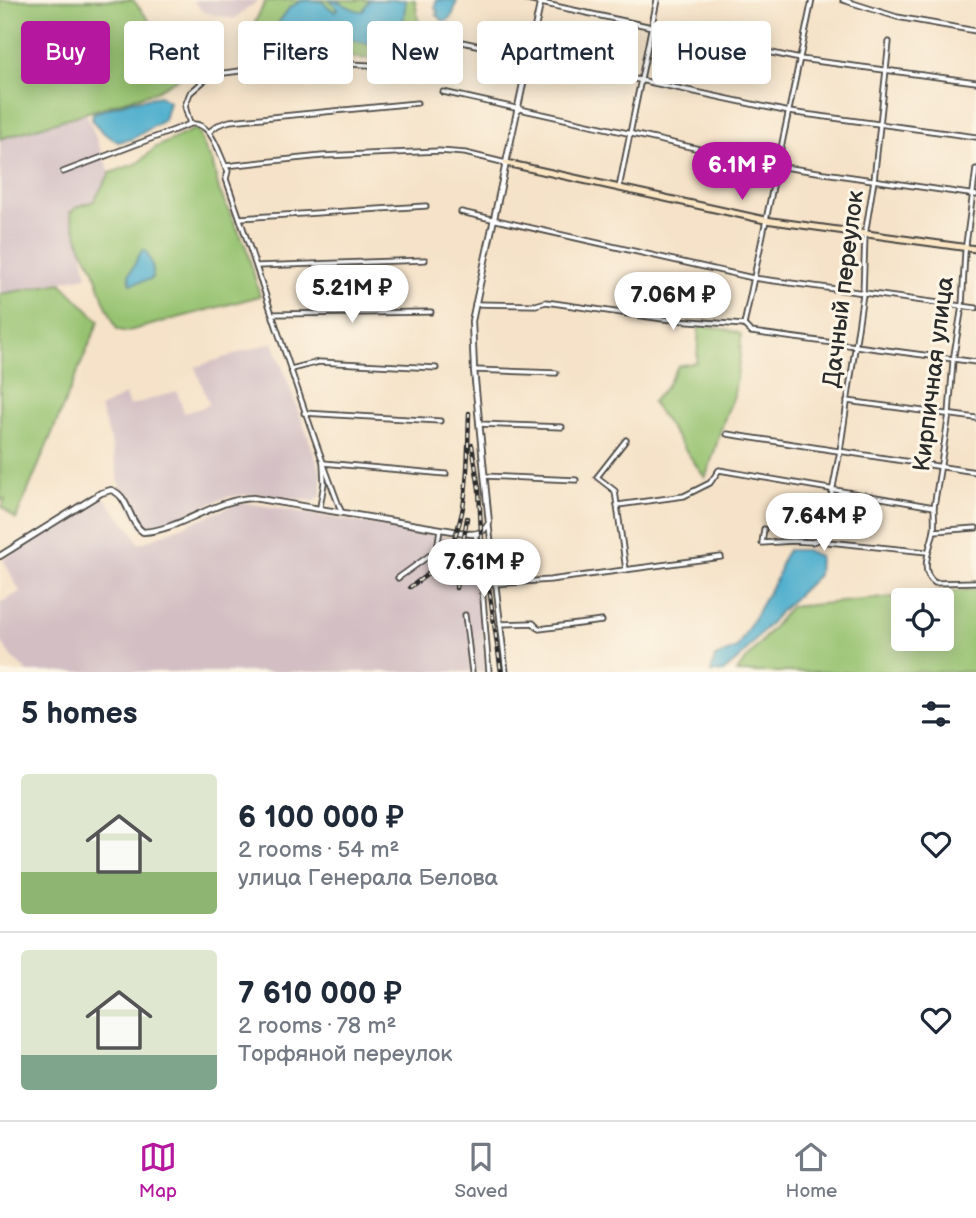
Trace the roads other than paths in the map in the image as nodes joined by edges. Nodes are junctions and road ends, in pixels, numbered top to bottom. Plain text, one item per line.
1 (527, 0) edge
2 (657, 0) edge
3 (811, 0) edge
4 (843, 0) edge
5 (540, 2) edge
6 (536, 21) edge
7 (654, 21) edge
8 (652, 26) edge
9 (652, 31) edge
10 (976, 31) edge
11 (889, 42) dead end
12 (771, 52) edge
13 (800, 59) junction
14 (367, 65) edge
15 (887, 71) junction
16 (638, 79) edge
17 (642, 80) junction
18 (976, 82) edge
19 (523, 84) edge
20 (443, 92) dead end
21 (417, 103) dead end
22 (517, 109) junction
23 (789, 112) junction
24 (190, 124) junction
25 (881, 125) junction
26 (209, 132) junction
27 (629, 133) junction
28 (976, 137) edge
29 (506, 163) junction
30 (225, 166) junction
31 (776, 166) junction
32 (976, 169) edge
33 (63, 172) dead end
34 (874, 180) junction
35 (619, 188) junction
36 (974, 195) edge
37 (426, 206) dead end
38 (461, 212) dead end
39 (240, 218) junction
40 (493, 220) junction
41 (765, 220) junction
42 (865, 235) junction
43 (965, 247) junction
44 (976, 249) edge
45 (425, 260) dead end
46 (257, 266) junction
47 (753, 278) junction
48 (863, 294) junction
49 (475, 304) junction
50 (962, 306) junction
51 (976, 308) edge
52 (430, 312) dead end
53 (274, 314) junction
54 (744, 325) junction
55 (855, 346) junction
56 (953, 361) junction
57 (976, 362) edge
58 (436, 368) dead end
59 (291, 369) junction
60 (474, 370) junction
61 (556, 373) dead end
62 (847, 401) junction
63 (304, 412) junction
64 (949, 414) junction
65 (976, 418) edge
66 (440, 421) dead end
67 (479, 424) junction
68 (562, 428) dead end
69 (727, 434) dead end
70 (626, 440) dead end
71 (840, 451) junction
72 (323, 463) junction
73 (940, 467) junction
74 (976, 472) edge
75 (446, 474) dead end
76 (484, 476) junction
77 (576, 480) dead end
78 (834, 489) junction
79 (618, 505) junction
80 (320, 507) junction
81 (934, 507) junction
82 (341, 511) junction
83 (489, 523) junction
84 (976, 528) edge
85 (440, 529) junction
86 (764, 529) dead end
87 (934, 531) junction
88 (476, 534) junction
89 (823, 538) junction
90 (927, 552) junction
91 (0, 556) edge
92 (721, 557) dead end
93 (626, 569) junction
94 (398, 578) dead end
95 (976, 582) edge
96 (495, 584) junction
97 (465, 615) dead end
98 (602, 621) dead end
99 (500, 624) junction
100 (472, 672) edge
101 (489, 672) edge
102 (506, 672) edge

1 - 5 street
2 - 7 street
3 - 13 street
4 - 10 street
5 - 6 street
5 - 8 street
9 - 17 street
11 - 15 street, Дачный переулок
12 - 13 street
13 - 15 street
13 - 23 street
14 - 24 street
15 - 18 street
15 - 25 street, Дачный переулок
16 - 17 street
17 - 23 street
17 - 27 street
19 - 22 street
20 - 22 street
21 - 26 street
22 - 27 street
22 - 29 street
23 - 25 street
23 - 31 street
24 - 26 street
24 - 33 street
25 - 28 street
25 - 34 street, Дачный переулок
26 - 30 street
27 - 31 street
27 - 35 street
29 - 30 street
29 - 35 main road
29 - 40 street
30 - 39 street
31 - 34 street
31 - 41 street
32 - 36 street, Кирпичная улица
34 - 36 street
34 - 42 street, Дачный переулок
35 - 41 main road
36 - 43 street, Кирпичная улица
37 - 39 street
38 - 40 street
39 - 46 street
40 - 47 street
40 - 49 street
41 - 42 main road
41 - 47 street
42 - 43 main road
42 - 48 street, Дачный переулок
43 - 44 main road
43 - 50 street, Кирпичная улица
45 - 46 street
46 - 53 street
47 - 48 street
47 - 54 street
48 - 50 street
48 - 55 street, Дачный переулок
49 - 54 street
49 - 60 street
50 - 51 street
50 - 56 street, Кирпичная улица
52 - 53 street
53 - 59 street
54 - 55 street
55 - 56 street
55 - 62 street, Дачный переулок
56 - 57 street
56 - 64 street, Кирпичная улица
58 - 59 street
59 - 63 street
60 - 61 street
60 - 67 street
62 - 64 street
62 - 71 street, Дачный переулок
63 - 66 street
63 - 72 street
64 - 65 street
64 - 73 street, Кирпичная улица
67 - 68 street
67 - 76 street
69 - 71 street
70 - 79 street
71 - 73 street
71 - 78 street, Дачный переулок
72 - 75 street
72 - 80 street
72 - 82 street
73 - 74 street
73 - 81 street, Кирпичная улица
76 - 77 street
76 - 83 street
78 - 79 street
78 - 81 street
78 - 89 street, Дачный переулок
79 - 93 street
80 - 82 street
80 - 91 street
81 - 87 street, Кирпичная улица
82 - 85 street
83 - 88 street
83 - 96 street
84 - 87 street
85 - 88 street
85 - 94 street
86 - 89 street
87 - 90 street, Кирпичная улица
88 - 101 street
89 - 90 street
90 - 95 street, Кирпичная улица
92 - 93 street
93 - 96 street
96 - 99 street
97 - 100 street
98 - 99 street
99 - 102 street

